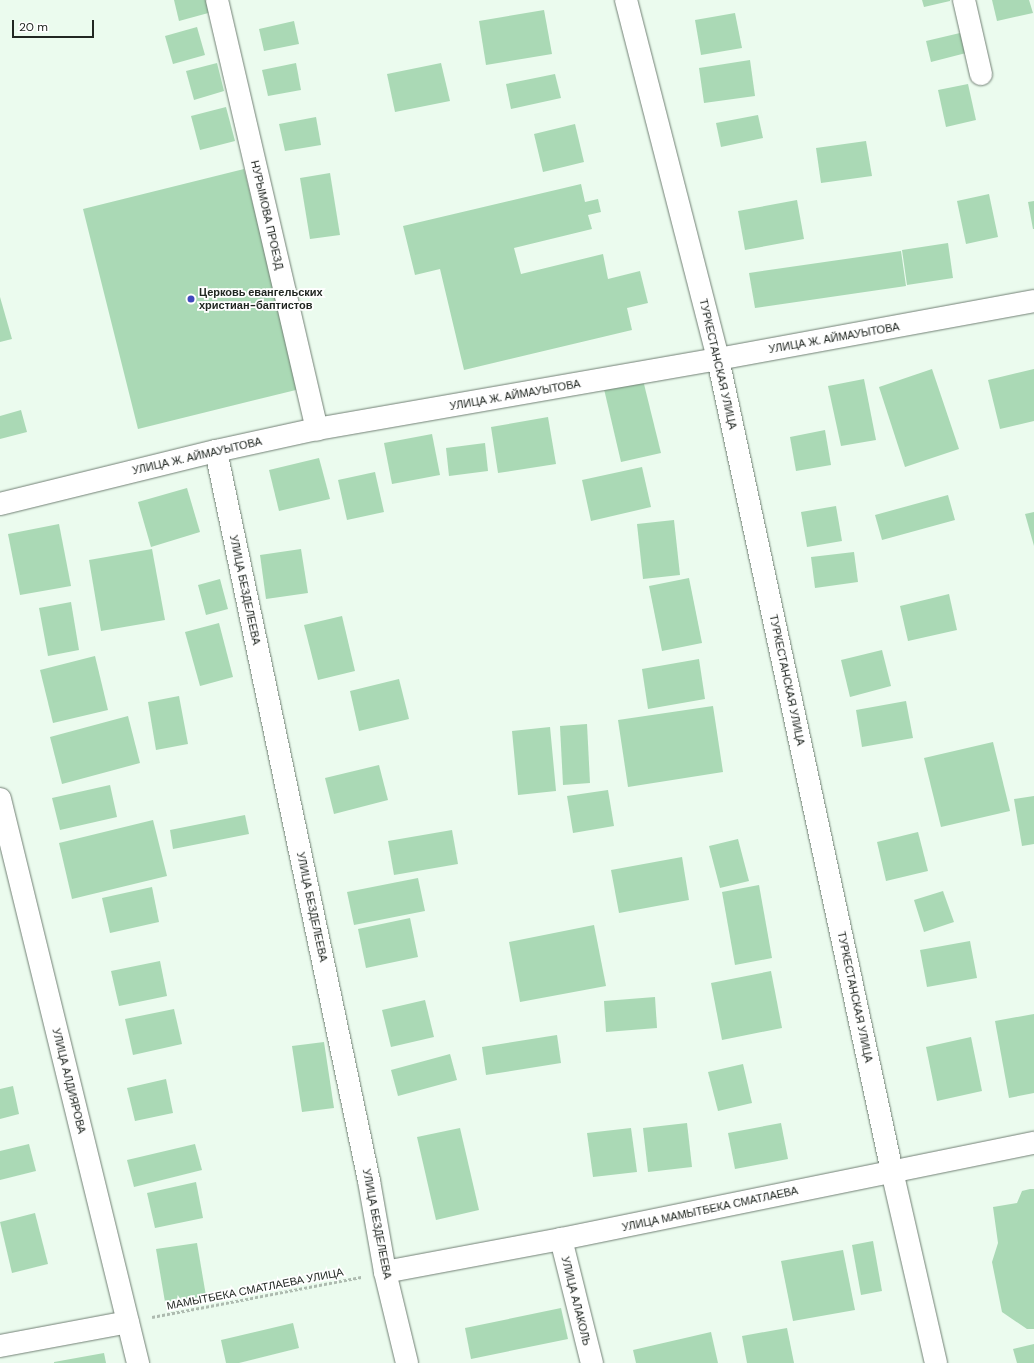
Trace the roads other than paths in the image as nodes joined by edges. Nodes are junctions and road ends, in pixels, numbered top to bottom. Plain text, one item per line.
1 (217, 0) edge
2 (626, 0) edge
3 (964, 0) edge
4 (981, 74) dead end
5 (1034, 301) edge
6 (718, 359) junction
7 (317, 429) junction
8 (216, 451) junction
9 (0, 504) edge
10 (0, 799) edge
11 (1034, 1143) edge
12 (892, 1171) junction
13 (561, 1239) junction
14 (385, 1272) junction
15 (128, 1322) junction
16 (0, 1346) edge
17 (138, 1363) edge
18 (407, 1363) edge
19 (592, 1363) edge
20 (936, 1363) edge

1 - 7 street, НУРЫМОВА ПРОЕЗД
2 - 6 street, ТУРКЕСТАНСКАЯ УЛИЦА
3 - 4 street
5 - 6 street, УЛИЦА Ж. АЙМАУЫТОВА
6 - 7 street, УЛИЦА Ж. АЙМАУЫТОВА
6 - 12 street, ТУРКЕСТАНСКАЯ УЛИЦА
7 - 8 street, УЛИЦА Ж. АЙМАУЫТОВА
8 - 9 street, УЛИЦА Ж. АЙМАУЫТОВА
8 - 14 street, УЛИЦА БЕЗДЕЛЕЕВА
10 - 15 street, УЛИЦА АЛДИЯРОВА
11 - 12 street, УЛИЦА МАМЫТБЕКА СМАТЛАЕВА
12 - 13 street, УЛИЦА МАМЫТБЕКА СМАТЛАЕВА
12 - 20 street, ТУРКЕСТАНСКАЯ УЛИЦА
13 - 14 street, УЛИЦА МАМЫТБЕКА СМАТЛАЕВА
13 - 19 street, УЛИЦА АЛАКОЛЬ
14 - 18 street, УЛИЦА БЕЗДЕЛЕЕВА
15 - 16 street
15 - 17 street, УЛИЦА АЛДИЯРОВА

